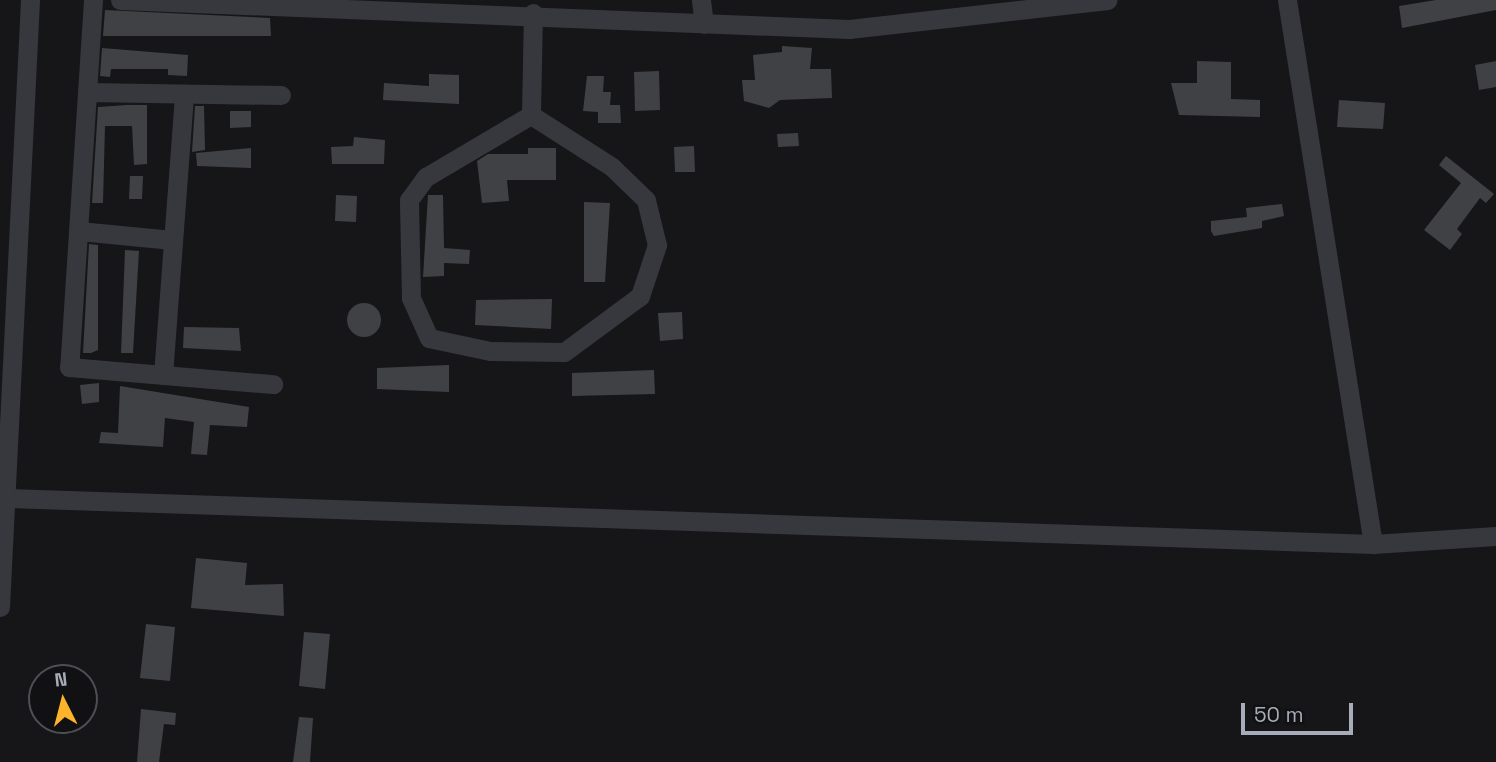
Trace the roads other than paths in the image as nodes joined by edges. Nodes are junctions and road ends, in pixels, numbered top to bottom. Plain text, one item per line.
1 (30, 0) edge
2 (93, 0) edge
3 (120, 0) edge
4 (701, 0) edge
5 (1107, 0) edge
6 (1287, 0) edge
7 (534, 13) junction
8 (704, 24) junction
9 (87, 92) junction
10 (184, 94) junction
11 (281, 95) dead end
12 (531, 115) junction
13 (79, 231) junction
14 (173, 240) junction
15 (163, 375) junction
16 (273, 384) dead end
17 (9, 498) junction
18 (1496, 536) edge
19 (1373, 544) junction
20 (0, 607) edge

1 - 17 street
2 - 9 street
3 - 7 street
4 - 8 street
5 - 8 street
6 - 19 street
7 - 8 street
7 - 12 street
9 - 10 street
9 - 13 street
10 - 11 street
10 - 14 street
12 - 12 street
13 - 14 street
13 - 15 street
14 - 15 street
15 - 16 street
17 - 19 street
17 - 20 street
18 - 19 street

